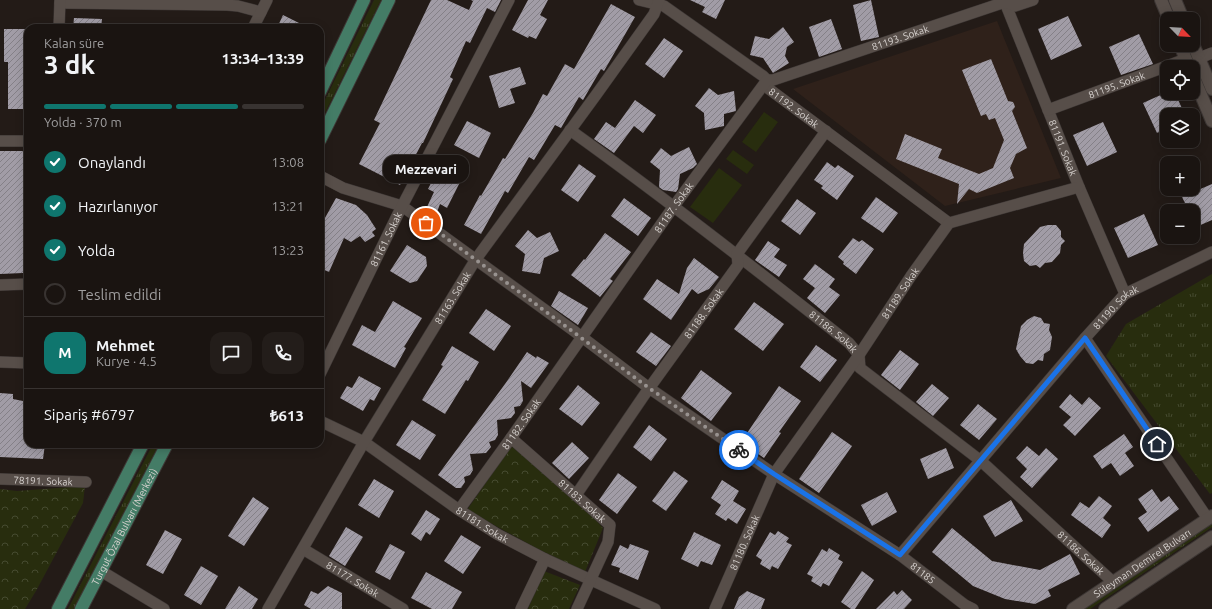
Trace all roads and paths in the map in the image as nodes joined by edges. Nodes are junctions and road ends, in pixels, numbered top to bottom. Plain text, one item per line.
1 (267, 0) edge
2 (364, 0) edge
3 (389, 0) edge
4 (509, 0) edge
5 (639, 0) edge
6 (1033, 0) edge
7 (1161, 0) edge
8 (1175, 0) edge
9 (1005, 1) edge
10 (60, 2) edge
11 (658, 2) edge
12 (261, 12) junction
13 (1166, 12) edge
14 (1180, 12) edge
15 (59, 24) edge
16 (255, 24) edge
17 (1196, 52) edge
18 (1212, 52) edge
19 (1199, 58) junction
20 (1160, 72) edge
21 (767, 80) junction
22 (324, 84) edge
23 (1212, 89) edge
24 (1200, 93) edge
25 (1048, 110) junction
26 (1212, 121) edge
27 (570, 130) junction
28 (826, 131) junction
29 (324, 132) edge
30 (0, 141) edge
31 (24, 141) edge
32 (324, 178) edge
33 (1079, 186) junction
34 (402, 206) junction
35 (674, 206) junction
36 (949, 223) junction
37 (1212, 252) edge
38 (737, 254) junction
39 (476, 259) junction
40 (24, 284) edge
41 (0, 285) edge
42 (1125, 294) junction
43 (582, 338) junction
44 (1085, 338) junction
45 (859, 355) junction
46 (0, 362) edge
47 (24, 363) edge
48 (324, 366) edge
49 (649, 388) junction
50 (324, 423) edge
51 (511, 438) junction
52 (364, 442) junction
53 (141, 448) edge
54 (165, 448) edge
55 (981, 461) junction
56 (774, 474) junction
57 (0, 479) edge
58 (86, 482) dead end
59 (576, 495) junction
60 (459, 510) junction
61 (1210, 518) edge
62 (1212, 537) edge
63 (303, 549) junction
64 (900, 555) junction
65 (545, 559) junction
66 (101, 571) junction
67 (590, 579) junction
68 (1113, 582) junction
69 (968, 608) edge
70 (58, 609) edge
71 (81, 609) edge
72 (164, 609) edge
73 (268, 609) edge
74 (403, 609) edge
75 (521, 609) edge
76 (577, 609) edge
77 (655, 609) edge
78 (715, 609) edge
79 (1073, 609) edge
80 (1105, 609) edge

1 - 12 street
2 - 22 main road
3 - 29 main road
4 - 34 street, 81161. Sokak
5 - 11 street, 81192. Sokak
6 - 9 street, 81193. Sokak
7 - 13 main road
8 - 14 main road
9 - 21 street, 81193. Sokak
9 - 25 street, 81191. Sokak
10 - 12 street
10 - 15 street
11 - 21 street, 81192. Sokak
11 - 27 street, 81163. Sokak
12 - 16 street
17 - 19 main road
18 - 19 street
19 - 23 main road
20 - 25 street, 81195. Sokak
21 - 28 street, 81192. Sokak
21 - 35 street, 81187. Sokak
24 - 26 main road
25 - 33 street, 81191. Sokak
27 - 35 street, 81186. Sokak
27 - 39 street, 81163. Sokak
28 - 36 street, 81192. Sokak
28 - 38 street, 81188. Sokak
30 - 31 street
32 - 34 street, 81185
33 - 36 street
33 - 42 street, 81191. Sokak
34 - 39 street, 81185
34 - 48 street, 81161. Sokak
35 - 38 street, 81186. Sokak
35 - 43 street, 81187. Sokak
36 - 45 street, 81189. Sokak
37 - 42 street, 81190. Sokak
38 - 45 street, 81186. Sokak
38 - 49 street, 81188. Sokak
39 - 43 street, 81185
39 - 52 street, 81163. Sokak
40 - 41 street
42 - 44 street, 81190. Sokak
43 - 49 street, 81185
43 - 51 street, 81182. Sokak
44 - 55 street, 81190. Sokak
44 - 61 street
45 - 55 street, 81186. Sokak
45 - 56 street, 81189. Sokak
46 - 47 street
49 - 56 street, 81185
49 - 59 street, 81188. Sokak
50 - 52 street, 81181. Sokak
51 - 59 street, 81183. Sokak
51 - 60 street, 81182. Sokak
52 - 60 street, 81181. Sokak
52 - 63 street, 81163. Sokak
53 - 70 main road, Turgut Özal Bulvarı (Merkezi)
54 - 66 main road, Turgut Özal Bulvarı (Merkezi)
55 - 64 street, 81190. Sokak
55 - 68 street, 81186. Sokak
56 - 64 street, 81185
56 - 78 street, 81180. Sokak
57 - 58 street, 78191. Sokak
59 - 67 street, 81183. Sokak
60 - 65 street, 81181. Sokak
61 - 68 main road, Süleyman Demirel Bulvarı
62 - 80 main road, Süleyman Demirel Bulvarı
63 - 73 street, 81163. Sokak
63 - 74 street, 81177. Sokak
64 - 69 street, 81185
65 - 67 street, 81181. Sokak
65 - 75 street
66 - 71 main road, Turgut Özal Bulvarı (Merkezi)
66 - 72 street
67 - 76 street
67 - 77 street, 81181. Sokak
68 - 79 main road, Süleyman Demirel Bulvarı

